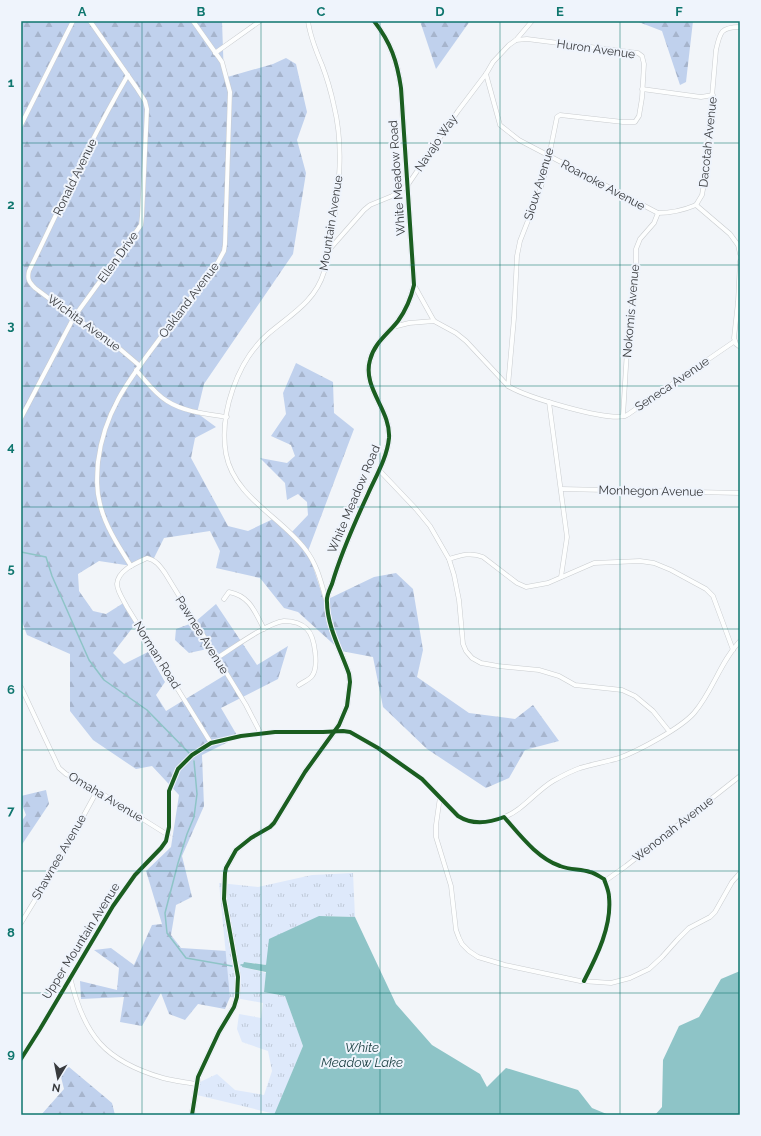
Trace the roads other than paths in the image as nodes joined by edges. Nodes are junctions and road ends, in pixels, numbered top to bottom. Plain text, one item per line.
1 (73, 21) edge
2 (90, 21) edge
3 (193, 21) edge
4 (260, 21) edge
5 (308, 21) edge
6 (374, 21) edge
7 (532, 21) edge
8 (740, 27) edge
9 (516, 40) junction
10 (215, 53) junction
11 (486, 74) junction
12 (128, 75) junction
13 (642, 89) junction
14 (713, 95) junction
15 (21, 125) edge
16 (549, 157) junction
17 (407, 186) junction
18 (696, 205) junction
19 (658, 213) junction
20 (328, 251) junction
21 (740, 254) edge
22 (740, 261) edge
23 (29, 280) joint
24 (414, 285) junction
25 (739, 294) edge
26 (74, 317) junction
27 (434, 321) junction
28 (393, 327) junction
29 (734, 341) junction
30 (740, 347) edge
31 (140, 366) junction
32 (136, 370) junction
33 (508, 386) junction
34 (549, 402) junction
35 (226, 416) junction
36 (623, 416) junction
37 (21, 418) edge
38 (380, 470) junction
39 (561, 489) junction
40 (740, 493) edge
41 (449, 559) junction
42 (131, 566) junction
43 (561, 577) junction
44 (224, 599) dead end
45 (326, 600) junction
46 (264, 629) junction
47 (740, 641) edge
48 (733, 650) junction
49 (217, 658) junction
50 (299, 685) dead end
51 (21, 687) edge
52 (334, 731) junction
53 (669, 731) junction
54 (261, 734) junction
55 (211, 743) junction
56 (740, 776) edge
57 (97, 791) junction
58 (440, 797) junction
59 (504, 817) junction
60 (168, 835) junction
61 (740, 873) edge
62 (604, 881) junction
63 (21, 923) edge
64 (70, 977) junction
65 (584, 981) junction
66 (21, 1059) edge
67 (196, 1084) junction
68 (192, 1115) edge

1 - 15 street
2 - 12 street, Ellen Drive
3 - 10 street, Oakland Avenue
4 - 10 street
5 - 20 street, Mountain Avenue
6 - 17 street, White Meadow Road
7 - 9 street, Navajo Way
8 - 14 street, Dacotah Avenue
9 - 11 street, Navajo Way
9 - 13 street, Huron Avenue
10 - 31 street, Oakland Avenue
11 - 16 street, Roanoke Avenue
11 - 17 street, Navajo Way
12 - 23 street, Ronald Avenue
12 - 26 street, Ellen Drive
13 - 14 street
13 - 16 street, Sioux Avenue
14 - 18 street, Dacotah Avenue
16 - 19 street, Roanoke Avenue
16 - 33 street, Sioux Avenue
17 - 20 street, Navajo Way
17 - 24 street, White Meadow Road
18 - 19 street, Roanoke Avenue
18 - 21 street
19 - 36 street, Nokomis Avenue
20 - 35 street, Mountain Avenue
22 - 25 street
23 - 26 street, Wichita Avenue
24 - 27 street
24 - 28 street, White Meadow Road
25 - 29 street
26 - 31 street, Wichita Avenue
26 - 37 street, Ellen Drive
27 - 28 street
27 - 33 street, Seneca Avenue
28 - 38 street, White Meadow Road
29 - 30 street
29 - 36 street, Seneca Avenue
31 - 32 street, Oakland Avenue
32 - 35 street
32 - 42 street, Oakland Avenue
33 - 34 street, Seneca Avenue
34 - 36 street, Seneca Avenue
34 - 39 street
35 - 45 street, Mountain Avenue
38 - 41 street
38 - 45 street, White Meadow Road
39 - 40 street, Monhegon Avenue
39 - 43 street
41 - 43 street
41 - 53 street
42 - 49 street, Pawnee Avenue
42 - 55 street, Norman Road
43 - 48 street
44 - 46 street
45 - 52 street, White Meadow Road
46 - 49 street
46 - 50 street
47 - 48 street
48 - 53 street
49 - 54 street, Pawnee Avenue
51 - 57 street, Omaha Avenue
52 - 54 street, Upper Mountain Avenue
52 - 58 street, Upper Mountain Avenue
52 - 67 street, White Meadow Road
53 - 59 street
54 - 55 street, Upper Mountain Avenue
55 - 60 street, Upper Mountain Avenue
56 - 62 street, Wenonah Avenue
57 - 60 street, Omaha Avenue
57 - 63 street, Shawnee Avenue
58 - 59 street, Upper Mountain Avenue
58 - 65 street
59 - 62 street
60 - 64 street, Upper Mountain Avenue
61 - 65 street
62 - 65 street
64 - 66 street, Upper Mountain Avenue
64 - 67 street
67 - 68 street, White Meadow Road

